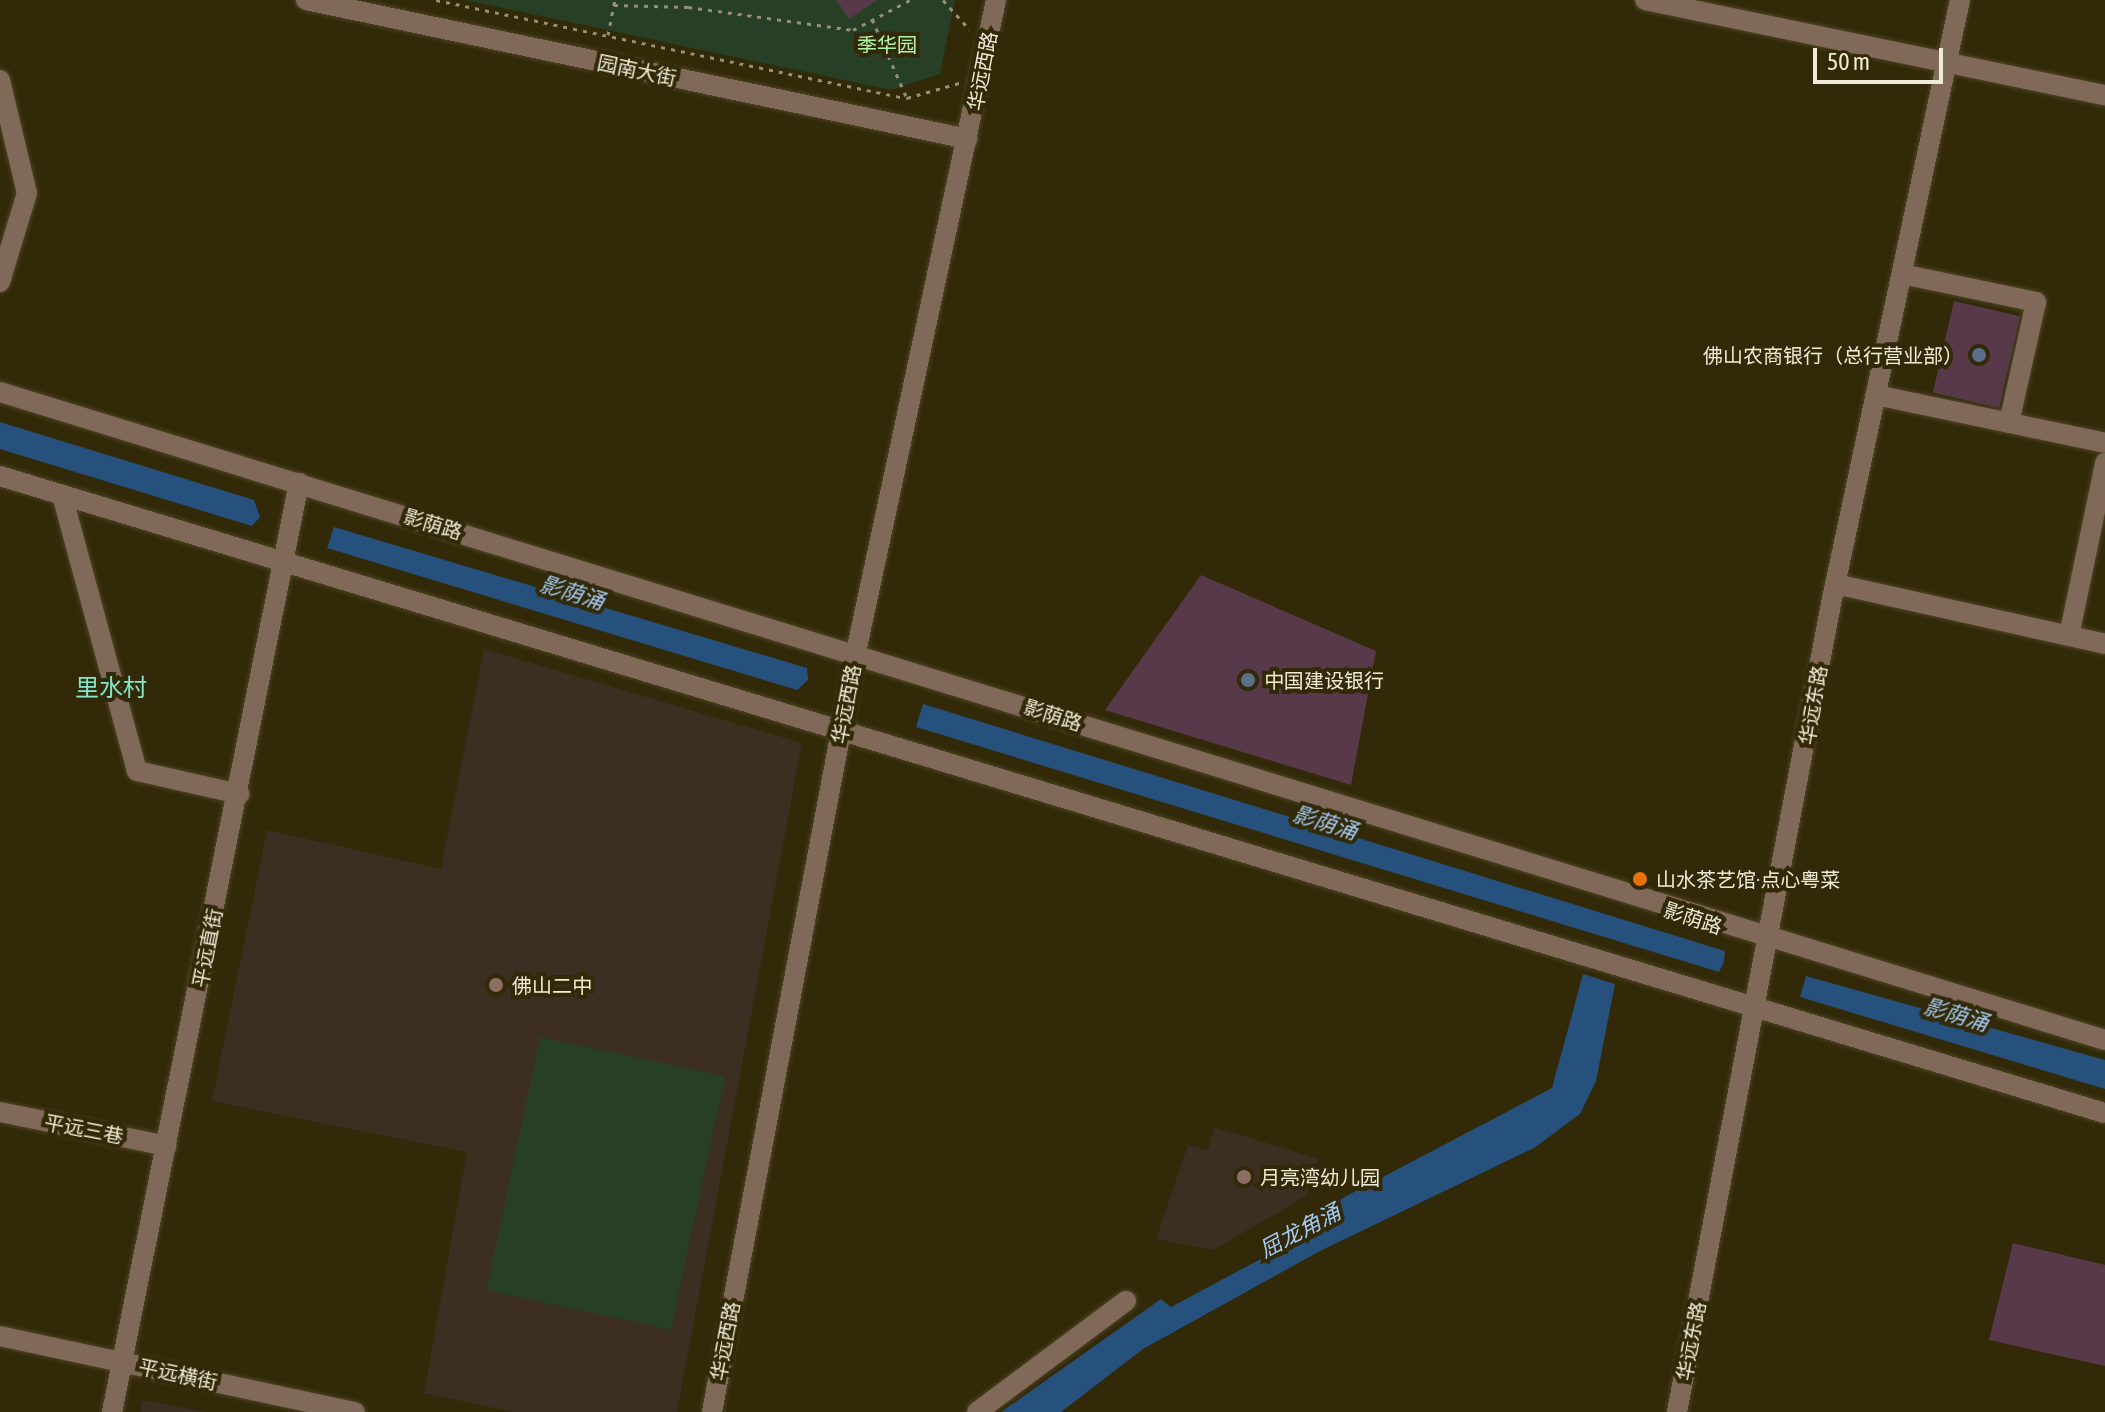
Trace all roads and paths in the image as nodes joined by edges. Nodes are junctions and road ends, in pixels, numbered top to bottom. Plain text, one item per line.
1 (306, 0) edge
2 (436, 0) edge
3 (910, 0) edge
4 (943, 0) edge
5 (996, 0) edge
6 (1645, 0) edge
7 (1960, 0) edge
8 (445, 1) edge
9 (615, 3) edge
10 (872, 19) junction
11 (608, 36) junction
12 (977, 38) dead end
13 (1947, 63) junction
14 (0, 80) edge
15 (954, 87) dead end
16 (2105, 95) edge
17 (907, 98) junction
18 (968, 139) junction
19 (1902, 274) junction
20 (0, 282) edge
21 (0, 392) edge
22 (1876, 395) junction
23 (2009, 423) junction
24 (2105, 443) edge
25 (2105, 463) edge
26 (0, 476) edge
27 (298, 490) junction
28 (62, 495) junction
29 (287, 554) junction
30 (1835, 584) junction
31 (2069, 636) junction
32 (2105, 644) edge
33 (856, 652) junction
34 (841, 733) junction
35 (239, 794) junction
36 (1770, 942) junction
37 (1756, 1013) junction
38 (2105, 1040) edge
39 (0, 1112) edge
40 (2105, 1113) edge
41 (167, 1146) junction
42 (1126, 1301) dead end
43 (0, 1336) edge
44 (123, 1362) junction
45 (112, 1412) edge
46 (353, 1412) edge
47 (712, 1412) edge
48 (977, 1412) edge
49 (1677, 1412) edge

1 - 18 street, 园南大街
2 - 8 path
3 - 10 path
4 - 12 path
5 - 18 street, 华远西路
6 - 13 street
7 - 13 street, 华远东路
8 - 11 path
9 - 10 path
9 - 11 path
10 - 17 path
11 - 17 path
13 - 16 street
13 - 19 street, 华远东路
14 - 20 street
15 - 17 path
18 - 33 street, 华远西路
19 - 22 street, 华远东路
19 - 23 street
21 - 27 street, 影荫路
22 - 23 street
22 - 30 street, 华远东路
23 - 24 street
25 - 31 street
26 - 28 street
27 - 29 street, 平远直街
27 - 33 street, 影荫路
28 - 29 street
28 - 35 street
29 - 34 street
29 - 35 street, 平远直街
30 - 31 street
30 - 36 street, 华远东路
31 - 32 street
33 - 34 street, 华远西路
33 - 36 street, 影荫路
34 - 37 street
34 - 47 street, 华远西路
35 - 41 street, 平远直街
36 - 37 street, 华远东路
36 - 38 street, 影荫路
37 - 40 street
37 - 49 street, 华远东路
39 - 41 street, 平远三巷
41 - 44 street, 平远直街
42 - 48 street
43 - 44 street, 平远横街
44 - 45 street, 平远直街
44 - 46 street, 平远横街

